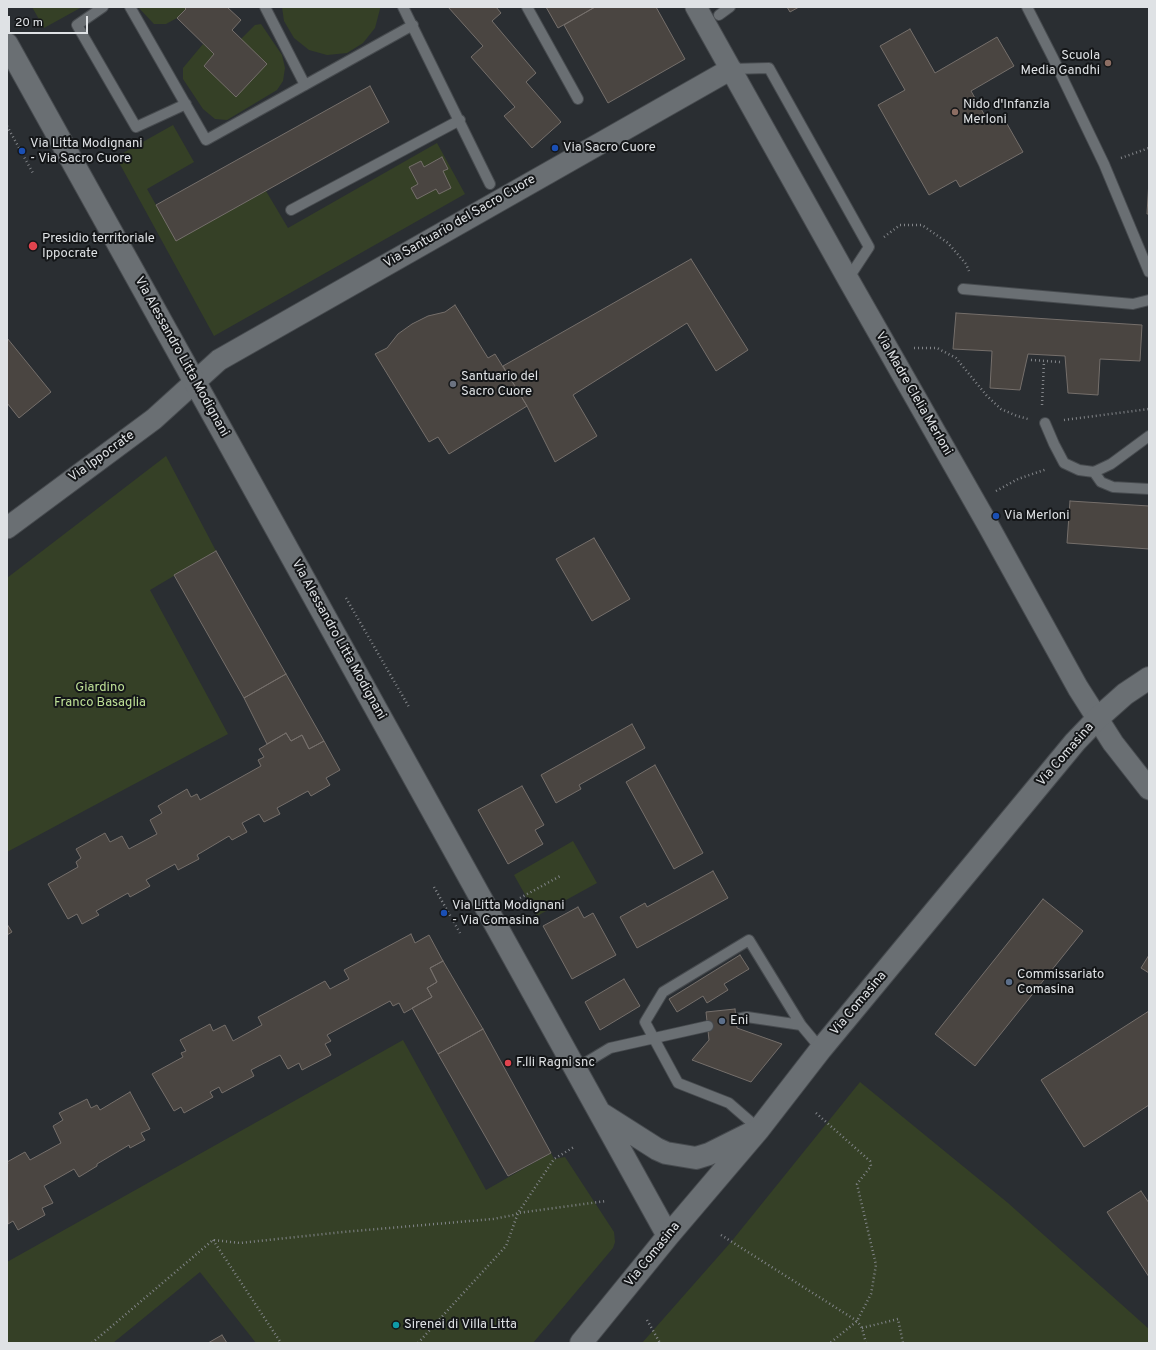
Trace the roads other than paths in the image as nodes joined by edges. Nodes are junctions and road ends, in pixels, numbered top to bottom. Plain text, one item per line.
1 (103, 7) edge
2 (130, 7) edge
3 (265, 7) edge
4 (404, 7) edge
5 (527, 7) edge
6 (696, 7) edge
7 (730, 7) edge
8 (1027, 7) edge
9 (719, 15) dead end
10 (413, 25) junction
11 (7, 44) edge
12 (730, 69) junction
13 (305, 85) junction
14 (578, 99) dead end
15 (186, 104) junction
16 (460, 120) junction
17 (490, 184) dead end
18 (291, 210) dead end
19 (1149, 272) edge
20 (848, 279) junction
21 (964, 289) dead end
22 (1149, 300) edge
23 (195, 382) junction
24 (1045, 423) road end
25 (1149, 436) edge
26 (1094, 472) junction
27 (1149, 489) edge
28 (7, 528) edge
29 (1149, 678) edge
30 (1098, 718) junction
31 (1149, 789) edge
32 (736, 1019) dead end
33 (801, 1025) junction
34 (708, 1026) dead end
35 (654, 1038) junction
36 (821, 1049) junction
37 (575, 1069) junction
38 (600, 1113) junction
39 (759, 1129) junction
40 (668, 1236) junction
41 (581, 1343) edge

1 - 15 lane
2 - 15 lane
3 - 13 lane
4 - 10 lane
5 - 14 lane
6 - 12 street, Via Madre Clelia Merloni
7 - 9 lane
8 - 19 lane
10 - 13 lane
10 - 16 lane
11 - 23 street, Via Alessandro Litta Modignani
12 - 20 street, Via Madre Clelia Merloni
12 - 20 lane
12 - 23 street, Via Santuario del Sacro Cuore
13 - 15 lane
16 - 17 lane
16 - 18 lane
20 - 30 street, Via Madre Clelia Merloni
21 - 22 lane
23 - 28 street, Via Ippocrate
23 - 37 street, Via Alessandro Litta Modignani
24 - 26 lane
25 - 26 lane
26 - 27 lane
29 - 30 street, Via Comasina
30 - 31 street, Via Madre Clelia Merloni
30 - 36 street, Via Comasina
32 - 33 lane
33 - 35 lane
33 - 36 lane
34 - 35 lane
35 - 37 lane
35 - 39 lane
36 - 39 street, Via Comasina
37 - 38 street, Via Alessandro Litta Modignani
38 - 39 street
38 - 40 street, Via Alessandro Litta Modignani
39 - 40 street, Via Comasina
40 - 41 street, Via Comasina

